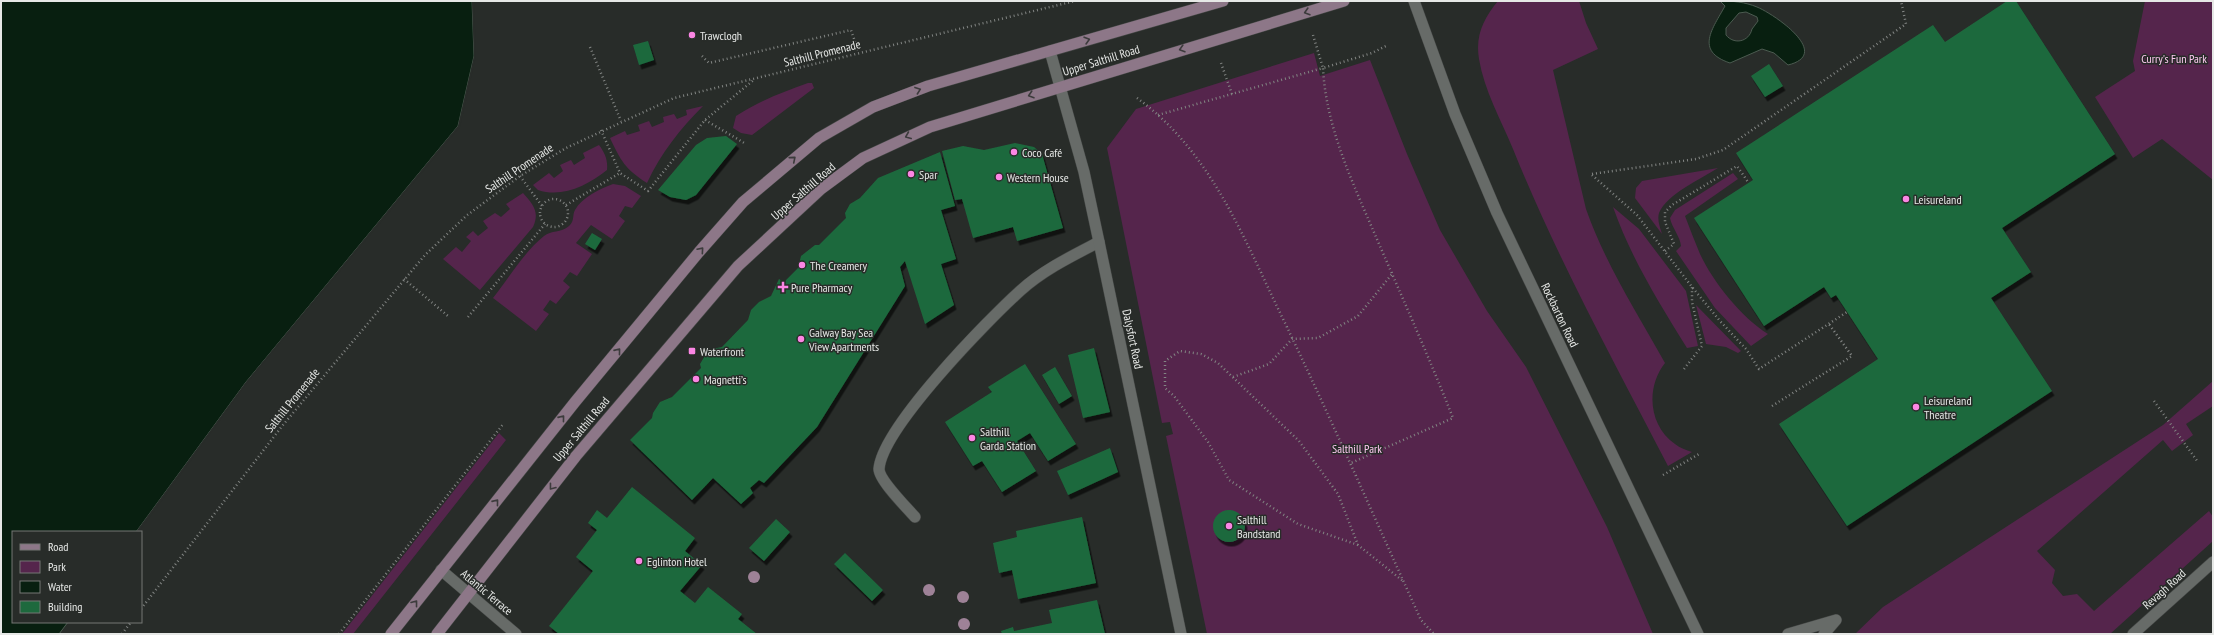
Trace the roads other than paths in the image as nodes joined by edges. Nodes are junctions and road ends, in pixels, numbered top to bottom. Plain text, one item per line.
1 (1223, 1) edge
2 (1344, 1) edge
3 (1414, 1) edge
4 (1050, 50) junction
5 (1059, 86) junction
6 (1099, 242) junction
7 (915, 517) dead end
8 (2213, 562) edge
9 (441, 570) junction
10 (468, 594) junction
11 (391, 634) edge
12 (437, 634) edge
13 (516, 634) edge
14 (1181, 634) edge
15 (1698, 634) edge
16 (1788, 634) edge
17 (1824, 634) edge
18 (2133, 634) edge

4 -> 1 main road, Upper Salthill Road
2 -> 5 main road, Upper Salthill Road
3 - 15 street, Rockbarton Road
4 - 5 street, Dalysfort Road
9 -> 4 main road, Upper Salthill Road
5 - 6 street, Dalysfort Road
5 -> 10 main road, Upper Salthill Road
6 - 7 street
6 - 14 street, Dalysfort Road
8 - 18 street, Revagh Road
9 - 10 street, Atlantic Terrace
11 -> 9 main road, Upper Salthill Road
10 - 12 main road, Upper Salthill Road
10 - 13 street, Atlantic Terrace
16 - 17 street

